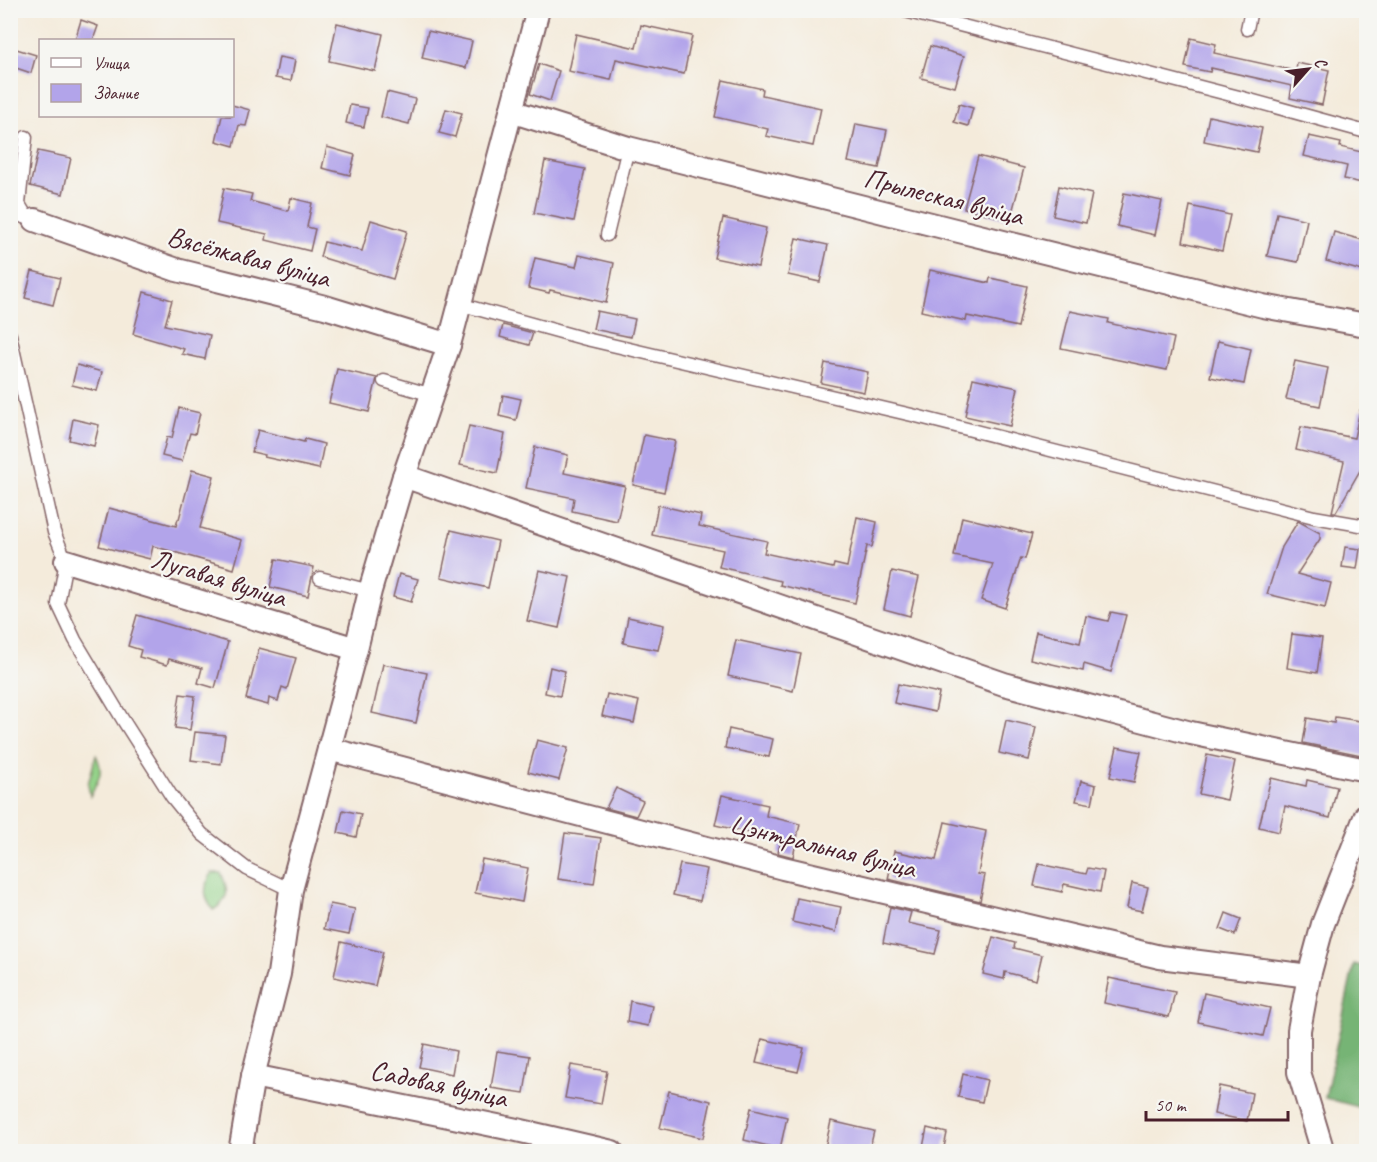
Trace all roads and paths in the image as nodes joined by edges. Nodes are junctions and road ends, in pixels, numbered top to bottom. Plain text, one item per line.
1 (538, 10) edge
2 (901, 10) edge
3 (1251, 10) edge
4 (1247, 29) dead end
5 (511, 111) junction
6 (1366, 132) edge
7 (26, 137) dead end
8 (628, 148) junction
9 (10, 213) edge
10 (35, 220) junction
11 (607, 235) dead end
12 (459, 304) junction
13 (1366, 325) edge
14 (10, 335) edge
15 (448, 345) junction
16 (384, 381) dead end
17 (432, 395) junction
18 (404, 476) junction
19 (1366, 526) edge
20 (66, 561) junction
21 (320, 578) dead end
22 (370, 591) junction
23 (356, 649) junction
24 (329, 749) junction
25 (1366, 770) edge
26 (1366, 815) edge
27 (291, 890) junction
28 (1309, 976) junction
29 (253, 1076) junction
30 (240, 1152) edge
31 (612, 1152) edge
32 (1323, 1152) edge

1 - 5 street
2 - 6 lane
3 - 4 lane
5 - 8 street, Прылеская вуліца
5 - 12 street
7 - 10 lane
8 - 11 lane
8 - 13 street, Прылеская вуліца
9 - 10 lane
10 - 15 street, Вясёлкавая вуліца
12 - 15 street
12 - 19 lane
14 - 20 lane
15 - 17 street
16 - 17 lane
17 - 18 street
18 - 22 street
18 - 25 street
20 - 23 street, Лугавая вуліца
20 - 27 lane
21 - 22 lane
22 - 23 street
23 - 24 street
24 - 27 street
24 - 28 street, Цэнтральная вуліца
26 - 28 street
27 - 29 street
28 - 32 street
29 - 30 street
29 - 31 street, Садовая вуліца

